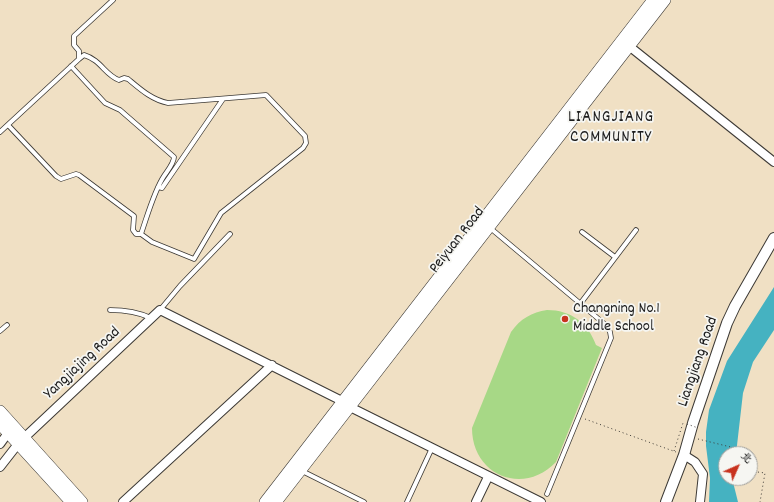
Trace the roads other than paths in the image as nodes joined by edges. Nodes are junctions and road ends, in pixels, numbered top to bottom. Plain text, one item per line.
1 (113, 0) edge
2 (653, 0) edge
3 (665, 0) edge
4 (629, 46) junction
5 (79, 59) junction
6 (71, 66) junction
7 (223, 99) junction
8 (8, 125) junction
9 (0, 132) edge
10 (774, 162) edge
11 (158, 187) junction
12 (489, 227) junction
13 (636, 230) dead end
14 (582, 232) dead end
15 (141, 234) junction
16 (230, 234) dead end
17 (774, 238) edge
18 (615, 257) junction
19 (580, 304) junction
20 (110, 310) dead end
21 (160, 310) junction
22 (151, 318) junction
23 (7, 325) dead end
24 (0, 331) edge
25 (272, 365) junction
26 (346, 404) junction
27 (0, 412) edge
28 (0, 424) edge
29 (8, 433) junction
30 (21, 441) junction
31 (0, 444) edge
32 (432, 448) junction
33 (684, 455) junction
34 (0, 467) edge
35 (301, 470) junction
36 (488, 477) junction
37 (547, 494) dead end
38 (71, 502) edge
39 (82, 502) edge
40 (123, 502) edge
41 (264, 502) edge
42 (276, 502) edge
43 (364, 502) edge
44 (407, 502) edge
45 (476, 502) edge
46 (541, 502) edge
47 (666, 502) edge
48 (700, 502) edge

1 - 5 lane
2 - 26 main road, Peiyuan Road
3 - 4 main road, Peiyuan Road
4 - 10 street
4 - 12 main road, Peiyuan Road
5 - 6 lane
5 - 7 lane
6 - 8 lane
6 - 11 lane
7 - 11 lane
7 - 15 lane
8 - 9 lane
8 - 15 lane
11 - 15 lane
12 - 19 lane
12 - 26 main road, Peiyuan Road
13 - 18 lane
14 - 18 lane
16 - 21 lane
17 - 33 street, Liangjiang Road
18 - 19 lane
19 - 37 lane
20 - 22 lane
21 - 22 street, Yangjiajing Road
21 - 25 street
22 - 30 street, Yangjiajing Road
23 - 24 lane
25 - 26 street
25 - 40 street
26 - 32 street
26 - 35 main road, Peiyuan Road
26 - 41 main road, Peiyuan Road
27 - 30 main road
28 - 29 main road
29 - 30 main road
29 - 31 street
30 - 34 street, Yangjiajing Road
30 - 38 main road
30 - 39 main road
32 - 36 street
32 - 44 lane
33 - 47 street, Liangjiang Road
33 - 48 street
35 - 42 main road, Peiyuan Road
35 - 43 lane
36 - 45 street
36 - 46 street

